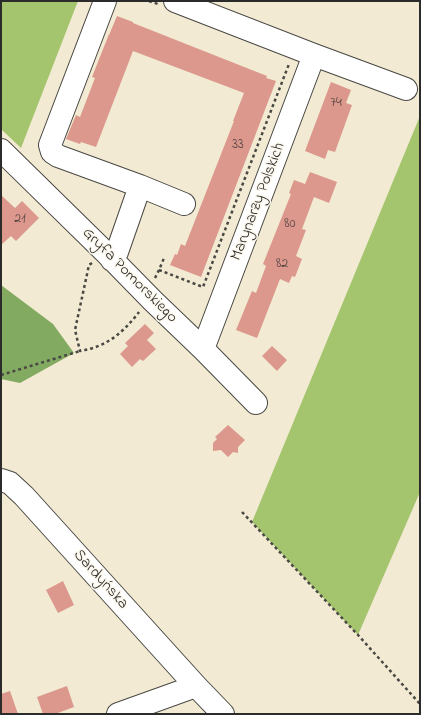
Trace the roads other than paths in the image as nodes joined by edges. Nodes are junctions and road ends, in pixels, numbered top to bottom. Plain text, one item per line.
1 (105, 1) edge
2 (169, 4) edge
3 (314, 55) junction
4 (406, 89) dead end
5 (1, 150) edge
6 (140, 186) junction
7 (184, 204) dead end
8 (108, 256) junction
9 (203, 349) junction
10 (256, 402) dead end
11 (1, 480) edge
12 (196, 686) junction
13 (118, 714) edge
14 (223, 714) edge

1 - 6 street
2 - 3 street
3 - 4 street
3 - 9 street, Marynarzy Polskich
5 - 8 street, Gryfa Pomorskiego
6 - 7 street
6 - 8 street
8 - 9 street, Gryfa Pomorskiego
9 - 10 street, Gryfa Pomorskiego
11 - 12 street, Sardyńska
12 - 13 street
12 - 14 street, Sardyńska

